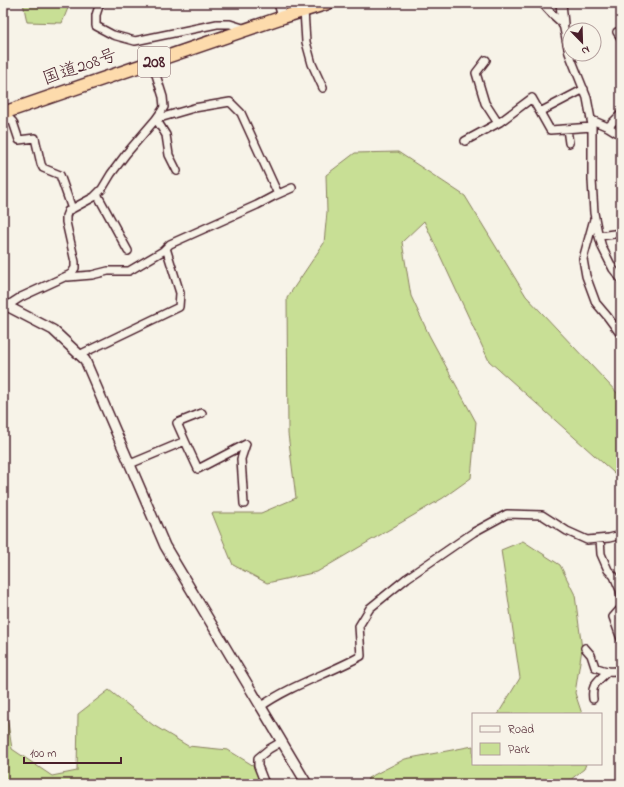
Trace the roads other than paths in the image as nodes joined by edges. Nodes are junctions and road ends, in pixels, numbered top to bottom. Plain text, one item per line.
1 (100, 3) edge
2 (279, 3) edge
3 (320, 3) edge
4 (328, 3) edge
5 (542, 3) edge
6 (561, 3) edge
7 (304, 10) junction
8 (283, 17) junction
9 (563, 22) edge
10 (562, 23) edge
11 (246, 30) junction
12 (486, 60) dead end
13 (152, 62) junction
14 (573, 62) edge
15 (323, 88) dead end
16 (584, 89) junction
17 (3, 112) edge
18 (540, 112) junction
19 (621, 114) edge
20 (156, 119) junction
21 (498, 123) junction
22 (592, 124) junction
23 (608, 127) junction
24 (567, 129) junction
25 (621, 135) edge
26 (465, 141) dead end
27 (569, 143) dead end
28 (177, 171) dead end
29 (292, 188) dead end
30 (97, 194) junction
31 (278, 194) junction
32 (72, 209) junction
33 (595, 217) junction
34 (621, 233) edge
35 (599, 236) junction
36 (166, 248) junction
37 (128, 251) dead end
38 (66, 277) junction
39 (621, 279) edge
40 (4, 305) edge
41 (621, 335) edge
42 (79, 355) junction
43 (202, 413) dead end
44 (185, 441) junction
45 (130, 464) junction
46 (244, 504) dead end
47 (621, 535) edge
48 (600, 539) junction
49 (621, 596) edge
50 (621, 608) edge
51 (621, 639) edge
52 (585, 648) dead end
53 (621, 670) edge
54 (608, 672) junction
55 (593, 700) dead end
56 (260, 707) junction
57 (281, 742) junction
58 (265, 784) edge
59 (306, 784) edge

1 - 11 street
2 - 8 street
3 - 7 highway, 国道208号 / 208
4 - 7 highway, 国道208号 / 208
5 - 10 street
6 - 9 street
7 - 8 highway, 国道208号 / 208
7 - 15 street
8 - 11 highway, 国道208号 / 208
11 - 13 highway, 国道208号 / 208
12 - 21 street
13 - 17 highway, 国道208号 / 208
13 - 20 street
14 - 16 street
16 - 18 street
16 - 22 street
17 - 32 street
18 - 21 street
18 - 24 street
19 - 23 street
20 - 28 street
20 - 30 street
20 - 31 street
21 - 26 street
22 - 23 street
22 - 24 street
22 - 33 street
23 - 25 street
24 - 27 street
29 - 31 street
30 - 32 street
30 - 37 street
31 - 36 street
32 - 38 street
33 - 35 street
33 - 41 street
34 - 35 street
35 - 39 street
36 - 38 street
36 - 42 street
38 - 40 street
40 - 42 street
42 - 45 street
43 - 44 street
44 - 45 street
44 - 46 street
45 - 56 street
47 - 48 street
48 - 49 street
48 - 56 street
50 - 51 street
52 - 54 street
53 - 54 street
54 - 55 street
56 - 57 street
57 - 58 street
57 - 59 street

